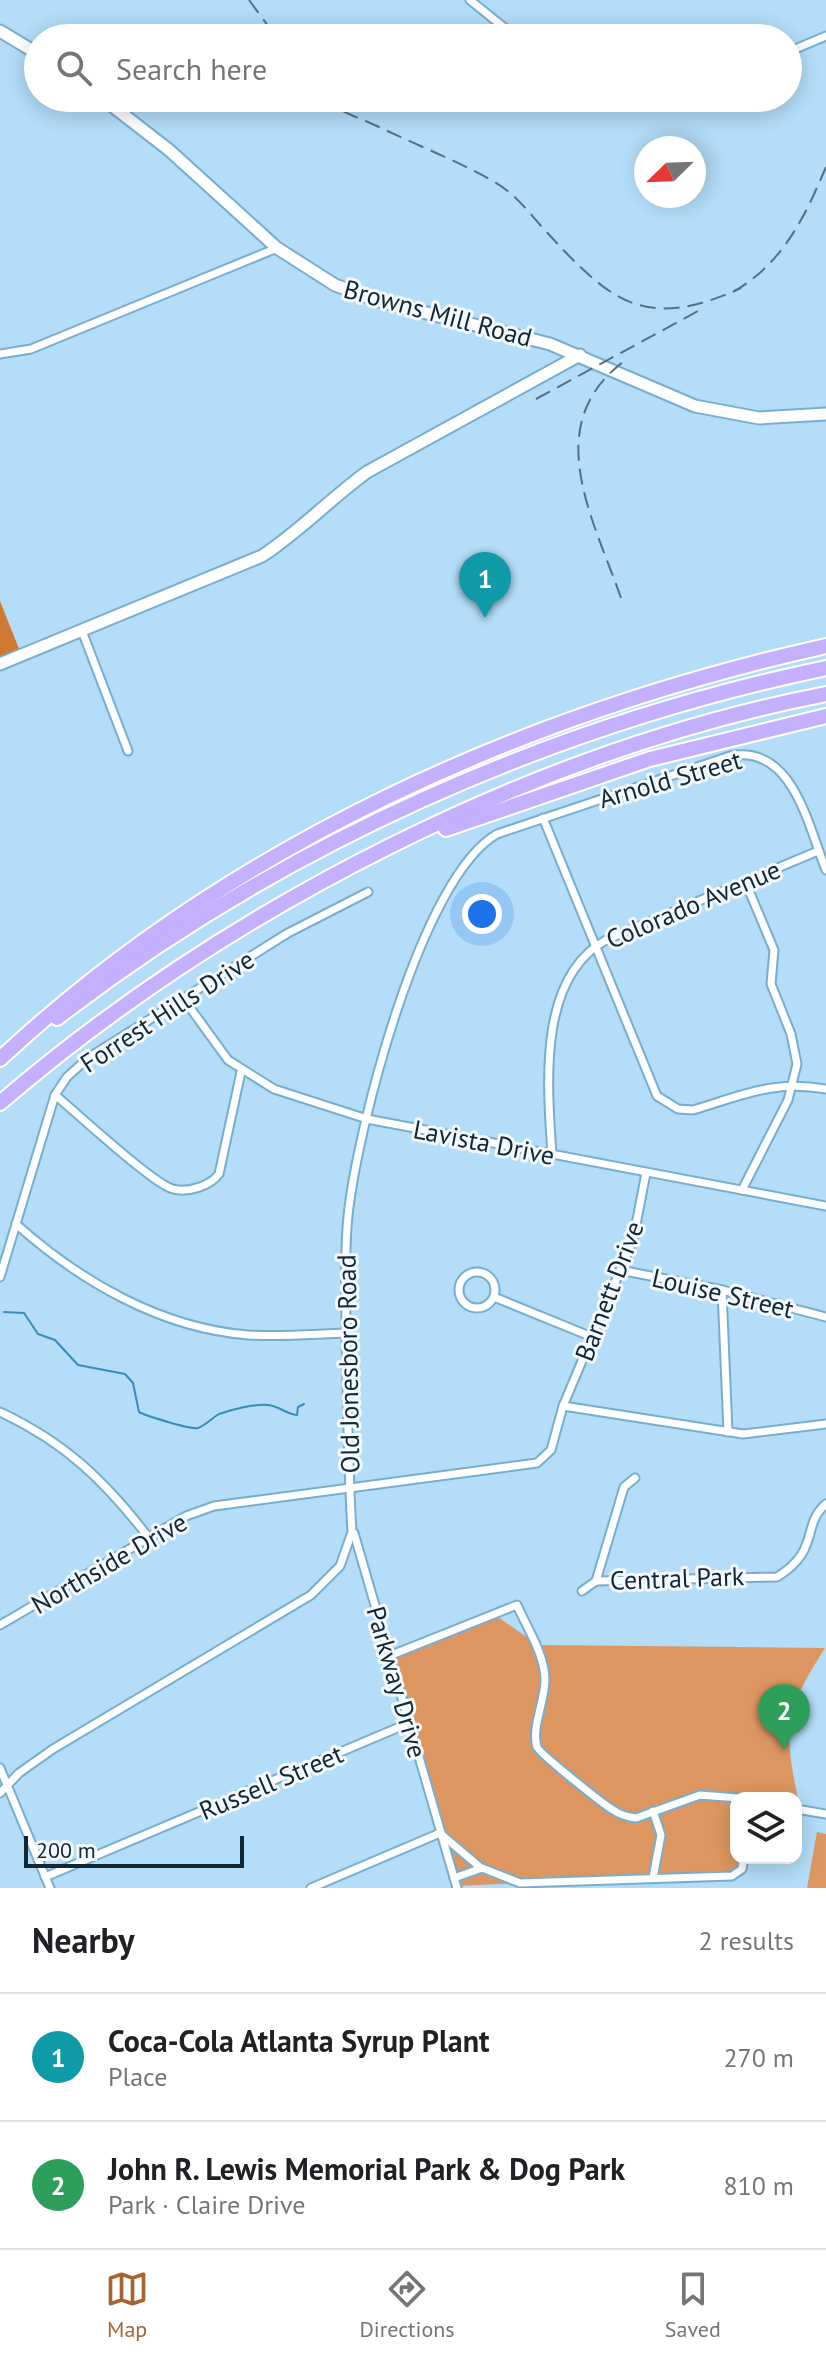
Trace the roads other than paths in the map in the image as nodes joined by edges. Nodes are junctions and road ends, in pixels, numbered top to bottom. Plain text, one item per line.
1 (470, 0) edge
2 (500, 24) edge
3 (0, 31) edge
4 (826, 36) edge
5 (24, 46) edge
6 (802, 46) edge
7 (120, 112) edge
8 (277, 248) junction
9 (0, 354) edge
10 (580, 355) junction
11 (826, 414) edge
12 (82, 631) junction
13 (826, 646) edge
14 (0, 664) edge
15 (826, 668) edge
16 (826, 677) edge
17 (826, 694) edge
18 (823, 717) edge
19 (572, 740) junction
20 (128, 751) dead end
21 (543, 818) junction
22 (393, 847) junction
23 (818, 851) junction
24 (826, 870) edge
25 (745, 881) junction
26 (368, 892) dead end
27 (595, 946) junction
28 (183, 998) junction
29 (0, 1061) edge
30 (241, 1072) junction
31 (794, 1083) junction
32 (826, 1089) edge
33 (55, 1095) junction
34 (0, 1103) edge
35 (367, 1119) junction
36 (552, 1155) junction
37 (646, 1173) junction
38 (742, 1190) junction
39 (826, 1206) edge
40 (16, 1224) junction
41 (620, 1270) junction
42 (0, 1277) edge
43 (722, 1290) junction
44 (494, 1297) junction
45 (826, 1317) edge
46 (346, 1333) junction
47 (592, 1337) junction
48 (563, 1406) junction
49 (0, 1412) edge
50 (826, 1424) edge
51 (728, 1432) junction
52 (635, 1478) dead end
53 (349, 1487) junction
54 (826, 1504) edge
55 (352, 1532) junction
56 (149, 1538) junction
57 (596, 1581) junction
58 (582, 1591) dead end
59 (0, 1625) edge
60 (389, 1656) junction
61 (409, 1723) junction
62 (0, 1768) edge
63 (7, 1785) junction
64 (0, 1793) edge
65 (730, 1797) edge
66 (802, 1810) edge
67 (653, 1811) junction
68 (826, 1814) edge
69 (440, 1833) junction
70 (743, 1864) edge
71 (482, 1868) junction
72 (45, 1877) junction
73 (454, 1878) junction
74 (653, 1878) junction
75 (50, 1888) edge
76 (311, 1888) edge
77 (457, 1888) edge

1 - 2 street
3 - 5 street
4 - 6 street
7 - 8 street, Browns Mill Road
8 - 9 street
8 - 10 street, Browns Mill Road
10 - 11 street, Browns Mill Road
10 - 12 street
12 - 14 street
12 - 20 street
13 - 29 highway
15 - 19 highway
16 - 19 highway
17 - 22 highway
18 - 22 highway
19 - 29 highway
21 - 23 street, Arnold Street
21 - 27 street
21 - 35 street, Old Jonesboro Road
22 - 34 highway
23 - 24 street, Arnold Street
23 - 25 street, Colorado Avenue
25 - 27 street, Colorado Avenue
25 - 31 street
26 - 28 street, Forrest Hills Drive
27 - 31 street
27 - 36 street, Colorado Avenue
28 - 30 street, Lavista Drive
28 - 33 street, Forrest Hills Drive
30 - 33 street
30 - 35 street, Lavista Drive
31 - 32 street
31 - 38 street
33 - 40 street, Forrest Hills Drive
35 - 36 street, Lavista Drive
35 - 46 street, Old Jonesboro Road
36 - 37 street, Lavista Drive
37 - 38 street, Lavista Drive
37 - 41 street, Barnett Drive
38 - 39 street, Lavista Drive
40 - 42 street, Forrest Hills Drive
40 - 46 street
41 - 43 street, Louise Street
41 - 47 street, Barnett Drive
43 - 45 street, Louise Street
43 - 51 street
44 - 44 street
44 - 47 street
46 - 53 street, Old Jonesboro Road
47 - 48 street, Barnett Drive
48 - 51 street
48 - 53 street, Northside Drive
49 - 56 street
50 - 51 street
52 - 57 street, Central Park
53 - 55 street, Old Jonesboro Road
53 - 56 street, Northside Drive
54 - 57 street, Central Park
55 - 60 street, Parkway Drive
55 - 63 street, Old Jonesboro Road
56 - 59 street, Northside Drive
57 - 58 street
60 - 61 street, Parkway Drive
60 - 67 street
61 - 69 street, Parkway Drive
61 - 72 street, Russell Street
62 - 63 street
63 - 64 street, Old Jonesboro Road
63 - 72 street
65 - 67 street
66 - 68 street
67 - 74 street
69 - 71 street
69 - 73 street, Parkway Drive
69 - 76 street
70 - 74 street
71 - 73 street
71 - 74 street
72 - 75 street
73 - 77 street, Parkway Drive

